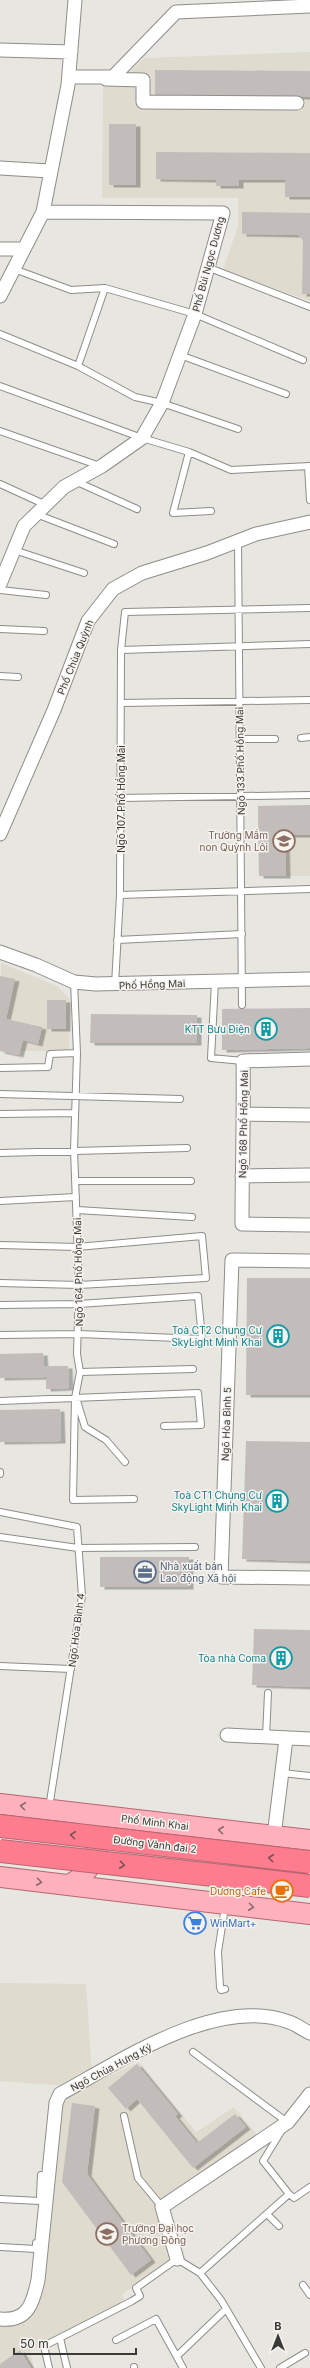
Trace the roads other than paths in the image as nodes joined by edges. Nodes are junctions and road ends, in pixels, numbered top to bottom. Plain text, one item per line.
1 (75, 0) edge
2 (310, 6) edge
3 (0, 50) edge
4 (71, 52) junction
5 (69, 78) junction
6 (297, 103) dead end
7 (0, 168) edge
8 (50, 171) junction
9 (43, 212) junction
10 (0, 249) edge
11 (24, 249) junction
12 (208, 267) junction
13 (14, 269) junction
14 (105, 288) junction
15 (1, 297) edge
16 (310, 307) edge
17 (195, 314) junction
18 (0, 334) edge
19 (180, 355) junction
20 (303, 360) dead end
21 (78, 366) junction
22 (0, 386) edge
23 (286, 394) dead end
24 (162, 403) junction
25 (238, 429) dead end
26 (0, 431) edge
27 (142, 438) junction
28 (189, 452) junction
29 (102, 466) junction
30 (309, 466) edge
31 (76, 481) junction
32 (0, 484) edge
33 (310, 500) edge
34 (46, 504) junction
35 (137, 509) dead end
36 (211, 511) dead end
37 (36, 514) junction
38 (310, 522) edge
39 (238, 541) junction
40 (114, 544) dead end
41 (14, 550) junction
42 (84, 573) dead end
43 (0, 584) edge
44 (0, 590) edge
45 (46, 596) dead end
46 (239, 608) junction
47 (310, 608) edge
48 (0, 629) edge
49 (44, 631) dead end
50 (310, 644) edge
51 (239, 645) junction
52 (121, 650) junction
53 (0, 676) edge
54 (18, 677) dead end
55 (310, 700) edge
56 (240, 702) junction
57 (121, 703) junction
58 (302, 738) dead end
59 (310, 738) edge
60 (240, 739) junction
61 (275, 739) dead end
62 (241, 795) junction
63 (310, 795) edge
64 (121, 798) junction
65 (0, 834) edge
66 (310, 889) edge
67 (241, 891) junction
68 (120, 895) junction
69 (242, 934) junction
70 (116, 940) junction
71 (0, 952) edge
72 (310, 979) edge
73 (242, 981) junction
74 (74, 982) junction
75 (215, 982) junction
76 (115, 985) junction
77 (242, 1005) dead end
78 (77, 1052) junction
79 (310, 1059) edge
80 (243, 1061) junction
81 (0, 1068) edge
82 (0, 1094) edge
83 (76, 1096) junction
84 (180, 1099) dead end
85 (75, 1113) junction
86 (0, 1114) edge
87 (244, 1114) junction
88 (310, 1115) edge
89 (188, 1148) dead end
90 (74, 1150) junction
91 (0, 1153) edge
92 (310, 1175) edge
93 (242, 1176) junction
94 (77, 1181) junction
95 (191, 1181) dead end
96 (76, 1197) junction
97 (0, 1201) edge
98 (78, 1210) junction
99 (192, 1217) dead end
100 (310, 1225) edge
101 (0, 1245) edge
102 (77, 1246) junction
103 (310, 1261) edge
104 (0, 1283) edge
105 (79, 1285) junction
106 (78, 1304) junction
107 (0, 1305) edge
108 (78, 1334) junction
109 (0, 1335) edge
110 (193, 1369) dead end
111 (80, 1372) junction
112 (76, 1398) junction
113 (0, 1401) edge
114 (164, 1426) dead end
115 (125, 1462) dead end
116 (134, 1499) dead end
117 (0, 1512) edge
118 (0, 1537) edge
119 (195, 1547) dead end
120 (78, 1548) junction
121 (310, 1578) edge
122 (0, 1666) edge
123 (71, 1669) junction
124 (268, 1693) dead end
125 (227, 1735) dead end
126 (266, 1738) junction
127 (286, 1739) junction
128 (310, 1739) edge
129 (282, 1774) junction
130 (310, 1776) edge
131 (0, 1804) edge
132 (49, 1810) junction
133 (75, 1813) junction
134 (0, 1826) edge
135 (199, 1827) junction
136 (274, 1836) junction
137 (310, 1840) edge
138 (0, 1851) edge
139 (310, 1862) edge
140 (0, 1877) edge
141 (69, 1885) junction
142 (310, 1886) edge
143 (192, 1900) junction
144 (225, 1904) junction
145 (310, 1914) edge
146 (225, 1988) dead end
147 (310, 2033) edge
148 (193, 2052) dead end
149 (310, 2094) edge
150 (124, 2116) dead end
151 (288, 2122) junction
152 (41, 2175) dead end
153 (310, 2187) edge
154 (289, 2194) junction
155 (0, 2199) edge
156 (40, 2201) junction
157 (162, 2206) junction
158 (267, 2214) junction
159 (279, 2226) dead end
160 (0, 2247) edge
161 (177, 2259) junction
162 (200, 2273) junction
163 (303, 2285) dead end
164 (310, 2295) edge
165 (226, 2309) junction
166 (0, 2319) edge
167 (60, 2338) junction
168 (116, 2340) dead end
169 (305, 2353) dead end
170 (177, 2356) junction
171 (49, 2368) edge
172 (67, 2368) edge
173 (183, 2368) edge
174 (261, 2368) edge
175 (280, 2368) edge

1 - 4 street
2 - 5 street
3 - 4 street
4 - 5 street
5 - 6 street
5 - 8 street
7 - 8 street
8 - 9 street
9 - 11 street
9 - 12 street, Phố Bùi Ngọc Dương
10 - 11 street
11 - 13 street
12 - 16 lane
12 - 17 street, Phố Bùi Ngọc Dương
13 - 14 lane
13 - 15 street
14 - 17 lane
14 - 21 lane
17 - 19 street, Phố Bùi Ngọc Dương
17 - 20 lane
18 - 21 lane
19 - 23 lane
19 - 24 street, Phố Bùi Ngọc Dương
21 - 24 lane
22 - 27 lane
24 - 25 lane
24 - 27 street, Phố Bùi Ngọc Dương
26 - 29 lane
27 - 28 lane
27 - 29 street, Phố Bùi Ngọc Dương
28 - 30 lane
28 - 36 lane
29 - 31 street, Phố Bùi Ngọc Dương
30 - 33 lane
31 - 34 street, Phố Bùi Ngọc Dương
31 - 35 lane
32 - 34 lane
34 - 37 street, Phố Bùi Ngọc Dương
37 - 40 lane
37 - 41 street, Phố Bùi Ngọc Dương
38 - 39 street, Phố Chùa Quỳnh
39 - 46 lane, Ngõ 133 Phố Hồng Mai
39 - 65 street, Phố Chùa Quỳnh
41 - 42 lane
41 - 43 street, Phố Bùi Ngọc Dương
44 - 45 lane
46 - 47 lane
46 - 51 lane, Ngõ 133 Phố Hồng Mai
46 - 52 lane, Ngõ 107 Phố Hồng Mai
48 - 49 lane
50 - 51 lane
51 - 52 lane
51 - 56 lane, Ngõ 133 Phố Hồng Mai
52 - 57 lane, Ngõ 107 Phố Hồng Mai
53 - 54 lane
55 - 56 lane
56 - 57 lane
56 - 60 lane, Ngõ 133 Phố Hồng Mai
57 - 64 lane, Ngõ 107 Phố Hồng Mai
58 - 59 lane
60 - 61 lane
60 - 62 lane, Ngõ 133 Phố Hồng Mai
62 - 63 lane
62 - 64 lane
62 - 67 lane, Ngõ 133 Phố Hồng Mai
64 - 68 lane, Ngõ 107 Phố Hồng Mai
66 - 67 lane
67 - 68 lane
67 - 69 lane, Ngõ 133 Phố Hồng Mai
68 - 70 lane, Ngõ 107 Phố Hồng Mai
69 - 70 lane
69 - 73 lane, Ngõ 133 Phố Hồng Mai
70 - 76 lane, Ngõ 107 Phố Hồng Mai
71 - 74 street, Phố Hồng Mai
72 - 73 street, Phố Hồng Mai
73 - 75 street, Phố Hồng Mai
73 - 77 lane, Ngõ 133 Phố Hồng Mai
74 - 76 street, Phố Hồng Mai
74 - 78 lane, Ngõ 164 Phố Hồng Mai
75 - 76 street, Phố Hồng Mai
75 - 80 lane, Ngõ 168 Phố Hồng Mai
78 - 81 lane
78 - 83 lane, Ngõ 164 Phố Hồng Mai
79 - 80 street
80 - 87 street, Ngõ 168 Phố Hồng Mai
82 - 83 lane
83 - 84 lane
83 - 85 lane, Ngõ 164 Phố Hồng Mai
85 - 86 lane
85 - 90 lane, Ngõ 164 Phố Hồng Mai
87 - 88 street
87 - 93 street, Ngõ 168 Phố Hồng Mai
89 - 90 lane
90 - 91 lane
90 - 94 lane, Ngõ 164 Phố Hồng Mai
92 - 93 street
93 - 100 street, Ngõ 168 Phố Hồng Mai
94 - 95 lane
94 - 96 lane, Ngõ 164 Phố Hồng Mai
96 - 97 lane
96 - 98 lane, Ngõ 164 Phố Hồng Mai
98 - 99 lane
98 - 102 lane, Ngõ 164 Phố Hồng Mai
101 - 102 lane
102 - 105 lane, Ngõ 164 Phố Hồng Mai
102 - 105 lane
103 - 121 street, Ngõ Hòa Bình 5
104 - 105 lane
105 - 106 lane, Ngõ 164 Phố Hồng Mai
106 - 107 lane
106 - 108 lane, Ngõ 164 Phố Hồng Mai
106 - 108 lane
108 - 109 lane
108 - 111 lane, Ngõ 164 Phố Hồng Mai
110 - 111 lane
111 - 112 lane, Ngõ 164 Phố Hồng Mai
112 - 113 lane
112 - 114 lane
112 - 115 lane
112 - 116 lane, Ngõ 164 Phố Hồng Mai
117 - 120 lane, Ngõ Hòa Bình 4
118 - 120 lane
119 - 120 lane
120 - 123 lane, Ngõ Hòa Bình 4
122 - 123 lane
123 - 132 lane, Ngõ Hòa Bình 4
124 - 126 lane
125 - 126 street
126 - 127 street
127 - 128 street
127 - 129 street
129 - 130 lane
129 - 136 street
132 -> 131 main road, Phố Minh Khai
132 - 133 main road, Phố Minh Khai
133 - 135 main road, Phố Minh Khai
133 - 141 main road
139 -> 134 highway, Đường Vành đai 2, bridge
136 -> 135 main road, Phố Minh Khai
135 - 143 main road
136 - 137 main road, Phố Minh Khai
138 -> 142 highway, bridge
140 -> 141 main road
141 - 143 main road
143 - 144 main road
144 -> 145 main road
144 - 146 lane
147 - 166 street, Ngõ Chùa Hưng Ký
148 - 151 lane
149 - 151 street
150 - 157 lane
151 - 154 lane
151 - 157 street
152 - 156 lane
153 - 154 lane
154 - 158 lane
155 - 156 lane
156 - 160 lane
157 - 161 street
158 - 159 lane
158 - 162 lane
161 - 162 lane
161 - 167 lane
162 - 165 lane
163 - 164 lane
165 - 170 lane
165 - 174 lane
167 - 171 lane
167 - 172 lane
168 - 170 lane
169 - 175 lane
170 - 173 lane

